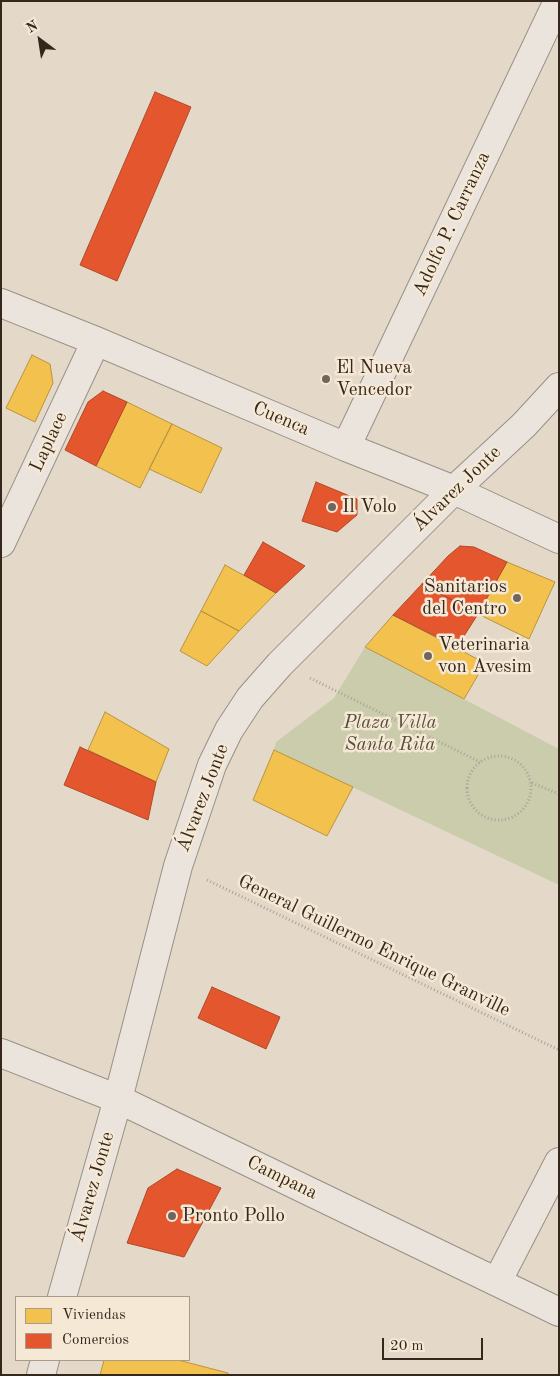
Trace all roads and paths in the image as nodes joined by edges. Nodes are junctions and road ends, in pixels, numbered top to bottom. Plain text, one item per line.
1 (558, 1) edge
2 (1, 303) edge
3 (96, 341) junction
4 (559, 387) edge
5 (346, 447) junction
6 (454, 490) junction
7 (559, 539) edge
8 (1, 543) edge
9 (280, 664) junction
10 (480, 762) junction
11 (532, 783) junction
12 (559, 794) edge
13 (178, 866) junction
14 (559, 1050) edge
15 (1, 1053) edge
16 (118, 1098) junction
17 (559, 1162) edge
18 (497, 1282) junction
19 (62, 1296) edge
20 (559, 1312) edge
21 (45, 1361) edge
22 (41, 1375) edge

1 - 5 street, Adolfo P. Carranza
2 - 3 street, Cuenca
3 - 5 street, Cuenca
3 - 8 street, Laplace
4 - 6 street, Álvarez Jonte
5 - 6 street, Cuenca
6 - 7 street, Cuenca
6 - 9 street, Álvarez Jonte
9 - 10 path
9 - 13 street, Álvarez Jonte
10 - 11 path
10 - 11 path
11 - 12 path
13 - 14 path, General Guillermo Enrique Granville
13 - 16 street, Álvarez Jonte
15 - 16 street, Campana
16 - 18 street, Campana
16 - 19 street, Álvarez Jonte
17 - 18 street
18 - 20 street, Campana
21 - 22 street

